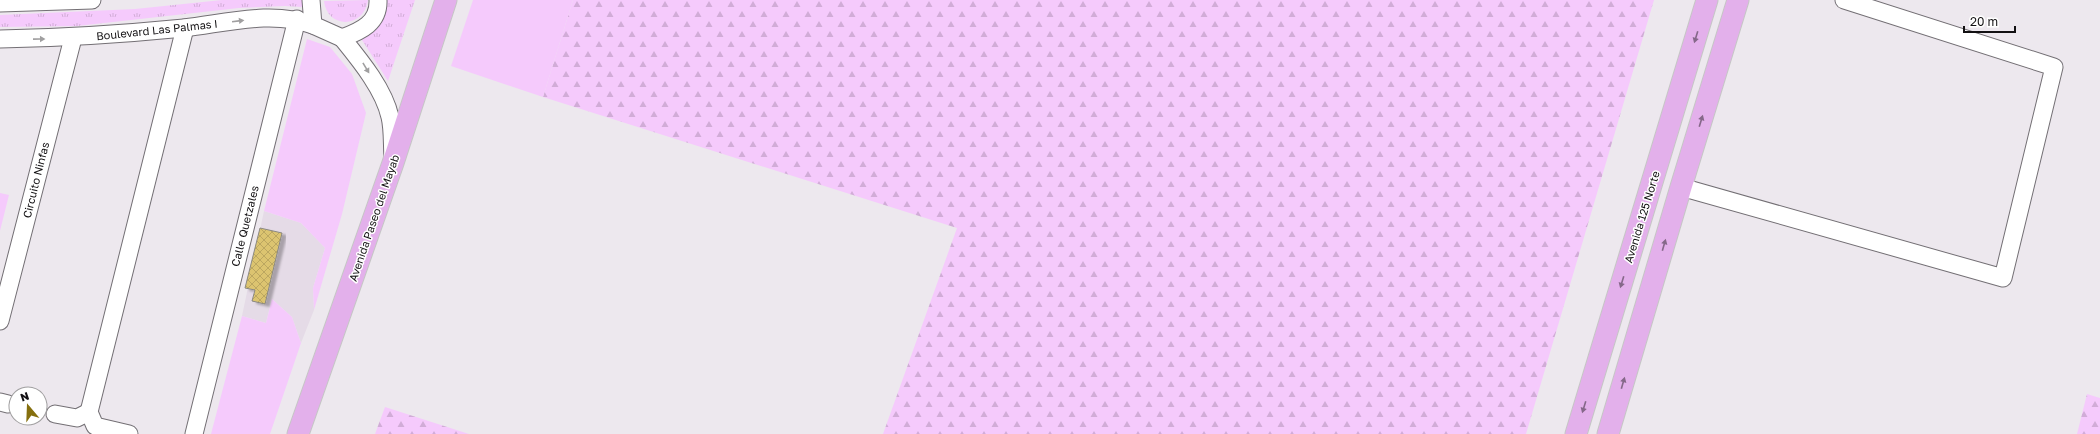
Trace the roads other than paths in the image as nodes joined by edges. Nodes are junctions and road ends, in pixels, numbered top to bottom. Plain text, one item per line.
1 (91, 0) edge
2 (311, 0) edge
3 (378, 0) edge
4 (446, 0) edge
5 (1707, 0) edge
6 (1738, 0) edge
7 (1844, 0) edge
8 (0, 3) edge
9 (297, 19) junction
10 (313, 24) junction
11 (185, 28) junction
12 (72, 38) junction
13 (342, 38) junction
14 (0, 39) edge
15 (393, 163) junction
16 (1681, 187) junction
17 (0, 322) edge
18 (89, 412) junction
19 (55, 414) dead end
20 (129, 434) edge
21 (194, 434) edge
22 (298, 434) edge
23 (1576, 434) edge
24 (1608, 434) edge

1 - 8 street
2 - 10 street
3 - 13 street
4 - 15 main road, Avenida Paseo del Mayab
5 -> 23 main road, Avenida 125 Norte
16 -> 6 main road
7 - 16 street
9 - 10 street, Boulevard Las Palmas I
11 -> 9 street, Boulevard Las Palmas I
9 - 21 street, Calle Quetzales
10 - 13 street, Boulevard Las Palmas I
11 - 12 street, Boulevard Las Palmas I
11 - 18 street
14 -> 12 street, Boulevard Las Palmas I
12 - 17 street, Circuito Ninfas
13 -> 15 street
15 - 22 main road, Avenida Paseo del Mayab
24 -> 16 main road
18 - 19 street
18 - 20 street

